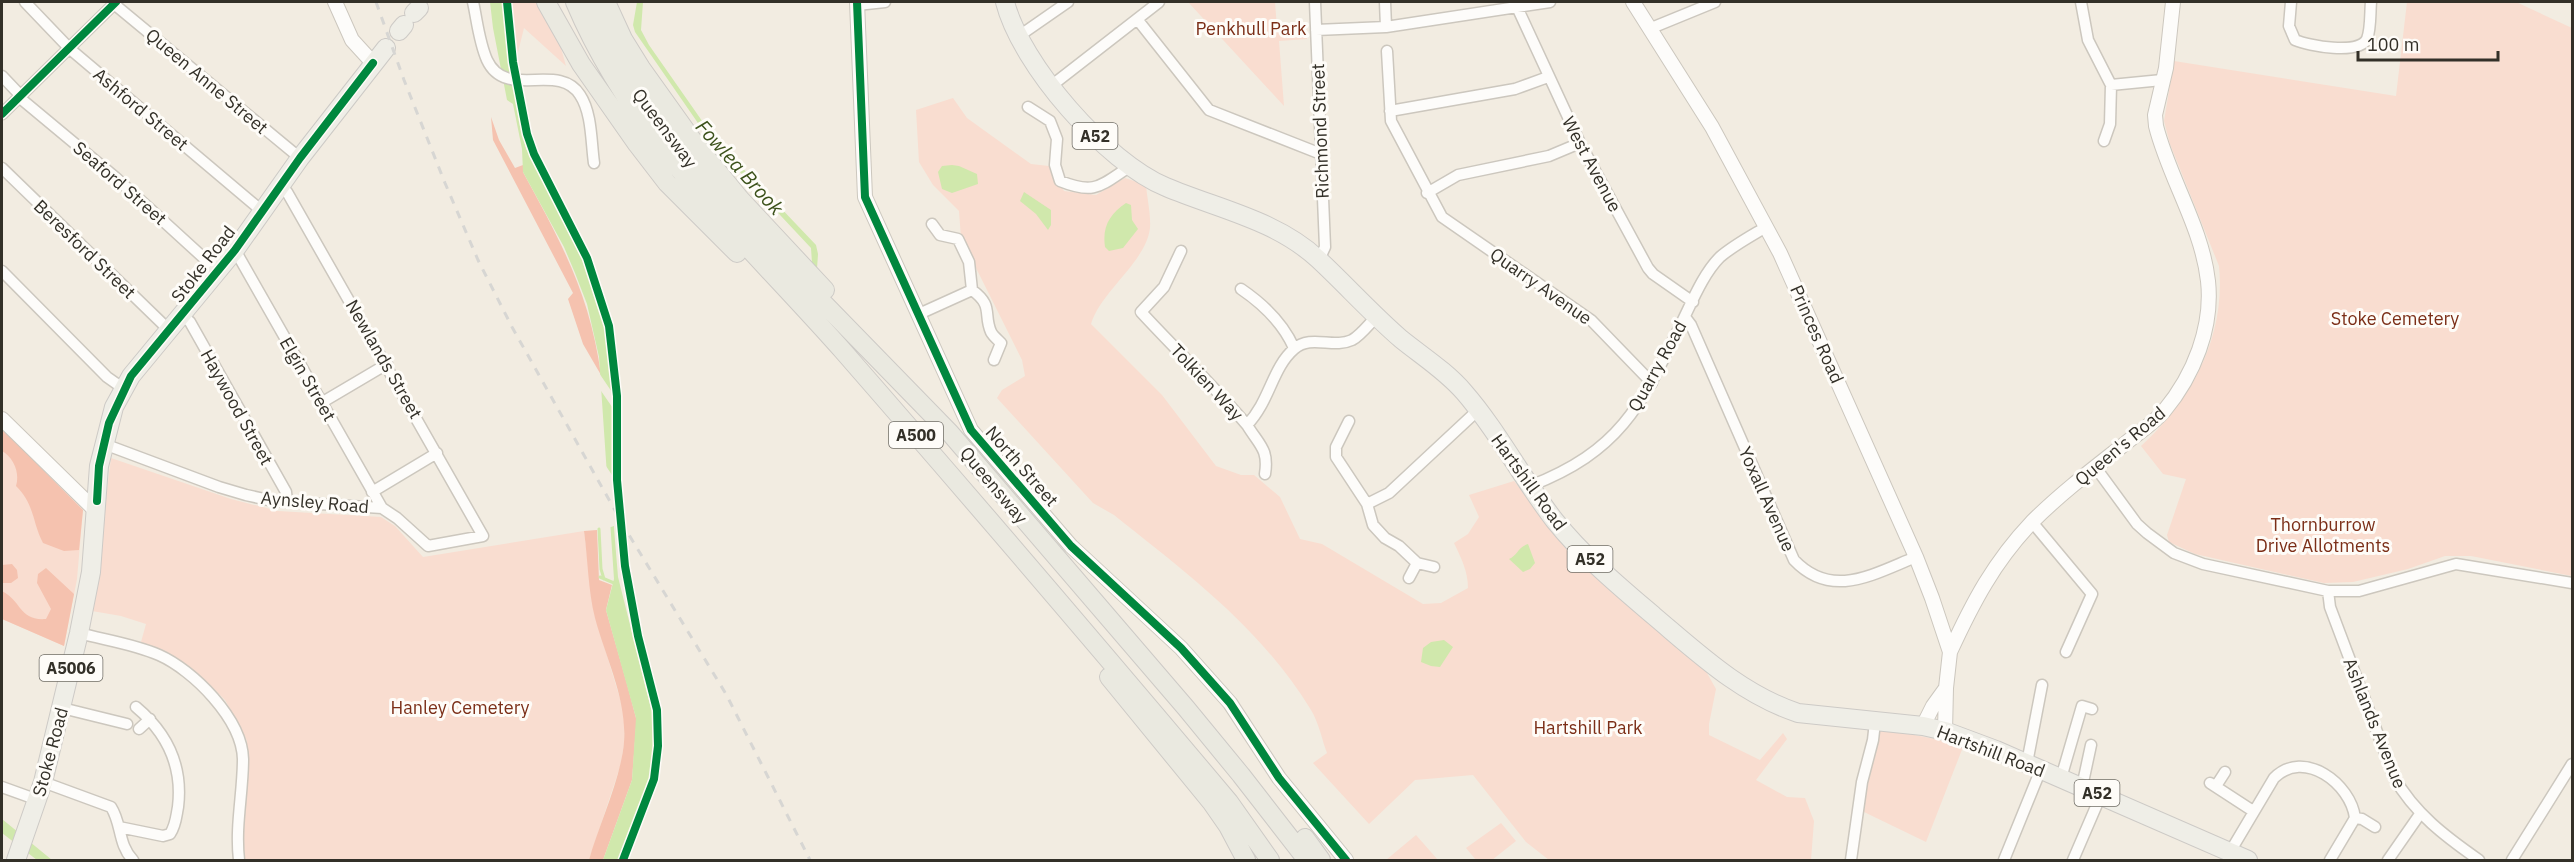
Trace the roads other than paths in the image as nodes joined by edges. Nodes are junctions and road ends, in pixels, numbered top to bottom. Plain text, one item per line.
1 (25, 2) edge
2 (335, 2) edge
3 (473, 2) edge
4 (546, 2) edge
5 (575, 2) edge
6 (591, 2) edge
7 (606, 2) edge
8 (885, 2) edge
9 (1005, 2) edge
10 (1068, 2) edge
11 (1159, 2) edge
12 (1315, 2) edge
13 (1385, 2) edge
14 (1550, 2) edge
15 (1633, 2) edge
16 (1715, 2) edge
17 (2081, 2) edge
18 (2173, 2) edge
19 (2291, 2) edge
20 (2371, 2) edge
21 (115, 3) edge
22 (857, 3) edge
23 (1517, 7) junction
24 (1137, 19) junction
25 (1386, 27) junction
26 (1649, 29) junction
27 (1316, 30) junction
28 (1019, 36) junction
29 (386, 48) dead end
30 (70, 49) junction
31 (1387, 51) dead end
32 (374, 63) junction
33 (2, 76) edge
34 (1548, 77) junction
35 (2162, 80) junction
36 (2111, 85) junction
37 (1052, 86) junction
38 (20, 97) junction
39 (1028, 107) dead end
40 (1390, 111) junction
41 (2, 114) edge
42 (2104, 141) dead end
43 (1580, 142) junction
44 (1321, 154) junction
45 (300, 158) junction
46 (594, 163) dead end
47 (1129, 167) junction
48 (2, 168) edge
49 (279, 186) junction
50 (1427, 193) junction
51 (262, 211) junction
52 (932, 224) dead end
53 (1766, 227) junction
54 (235, 250) junction
55 (1181, 251) dead end
56 (1319, 260) junction
57 (2, 271) edge
58 (218, 271) junction
59 (1241, 289) dead end
60 (972, 290) junction
61 (1693, 302) junction
62 (182, 315) junction
63 (919, 315) junction
64 (1376, 317) junction
65 (1685, 317) junction
66 (169, 330) junction
67 (1294, 348) junction
68 (994, 360) dead end
69 (387, 364) junction
70 (1652, 383) junction
71 (124, 389) junction
72 (321, 403) junction
73 (1477, 411) junction
74 (2, 419) edge
75 (1348, 421) dead end
76 (1247, 425) junction
77 (950, 433) junction
78 (104, 444) junction
79 (437, 453) junction
80 (933, 454) junction
81 (2096, 468) junction
82 (1265, 474) dead end
83 (1530, 486) junction
84 (372, 492) junction
85 (97, 502) junction
86 (287, 502) junction
87 (1367, 504) junction
88 (382, 508) junction
89 (2032, 522) junction
90 (483, 536) joint
91 (1004, 537) junction
92 (1916, 557) junction
93 (1417, 563) junction
94 (1434, 567) dead end
95 (1409, 578) dead end
96 (2572, 583) edge
97 (2328, 591) junction
98 (79, 633) junction
99 (1950, 651) junction
100 (2067, 652) dead end
101 (2042, 685) dead end
102 (1946, 688) junction
103 (136, 707) dead end
104 (62, 708) junction
105 (1186, 708) junction
106 (2092, 709) dead end
107 (150, 718) junction
108 (1875, 722) junction
109 (127, 724) dead end
110 (1923, 726) junction
111 (139, 729) dead end
112 (1945, 731) junction
113 (2091, 745) dead end
114 (2572, 764) edge
115 (2034, 766) junction
116 (2225, 772) dead end
117 (2061, 778) junction
118 (2082, 787) junction
119 (2, 788) edge
120 (40, 791) junction
121 (2101, 795) junction
122 (2253, 811) junction
123 (2421, 814) junction
124 (2355, 818) junction
125 (119, 827) junction
126 (2375, 827) dead end
127 (21, 846) edge
128 (2230, 852) junction
129 (1342, 856) edge
130 (133, 861) edge
131 (239, 861) edge
132 (1246, 861) edge
133 (1270, 861) edge
134 (1307, 861) edge
135 (1321, 861) edge
136 (1851, 861) edge
137 (2004, 861) edge
138 (2073, 861) edge
139 (2248, 861) edge
140 (2330, 861) edge
141 (2388, 861) edge
142 (2479, 861) edge
143 (2512, 861) edge

1 - 30 street, Ashford Street
2 - 32 street
3 - 46 street
4 - 80 highway
5 - 80 highway, Queensway / A500
6 - 77 highway, Queensway / A500
7 - 77 highway
8 - 22 street
9 - 28 main road, Hartshill Road / A52
10 - 28 street
11 - 24 street
12 - 27 street, Richmond Street
13 - 25 street
14 - 23 street
15 - 26 street, Princes Road
16 - 26 street
17 - 36 street
18 - 35 street, Queen's Road
19 - 20 street
21 - 30 street
21 - 45 street, Queen Anne Street
22 - 63 street, North Street
23 - 25 street
23 - 34 street, West Avenue
24 - 37 street
24 - 44 street
25 - 27 street
26 - 53 street, Princes Road
27 - 44 street, Richmond Street
28 - 37 main road, Hartshill Road / A52
29 - 32 main road, Stoke Road / A5006
30 - 38 street
30 - 51 street, Ashford Street
31 - 40 street, Quarry Avenue
32 - 45 main road, Stoke Road / A5006
33 - 38 street, Seaford Street
34 - 40 street
34 - 43 street, West Avenue
35 - 36 street
35 - 81 street, Queen's Road
36 - 42 street
37 - 47 main road, Hartshill Road / A52
38 - 41 street
38 - 58 street, Seaford Street
39 - 47 street
40 - 50 street, Quarry Avenue
43 - 50 street
43 - 61 street, West Avenue
44 - 56 street, Richmond Street
45 - 49 main road, Stoke Road / A5006
47 - 56 main road, Hartshill Road / A52
48 - 66 street, Beresford Street
49 - 51 main road, Stoke Road / A5006
49 - 69 street, Newlands Street
50 - 70 street, Quarry Avenue
51 - 54 main road, Stoke Road / A5006
52 - 60 street
53 - 61 street, Quarry Road
53 - 92 street, Princes Road
54 - 58 main road, Stoke Road / A5006
54 - 72 street, Elgin Street
55 - 76 street, Tolkien Way
56 - 64 main road, Hartshill Road / A52
57 - 71 street
58 - 62 main road, Stoke Road / A5006
59 - 67 street
60 - 63 street
60 - 68 street
61 - 65 street, Quarry Road
62 - 66 main road, Stoke Road / A5006
62 - 86 street, Haywood Street
63 - 129 street, North Street
64 - 67 street
64 - 73 main road, Hartshill Road / A52
65 - 70 street, Quarry Road
65 - 92 street, Yoxall Avenue
66 - 71 main road, Stoke Road / A5006
67 - 76 street, Tolkien Way
69 - 72 street
69 - 79 street, Newlands Street
70 - 83 street, Quarry Road
71 - 78 main road, Stoke Road / A5006
72 - 84 street, Elgin Street
73 - 83 main road, Hartshill Road / A52
73 - 87 street
74 - 85 street
75 - 87 street
76 - 82 street
77 - 105 highway, Queensway / A500
78 - 85 main road, Stoke Road / A5006
78 - 86 street, Aynsley Road
79 - 84 street
79 - 90 street, Newlands Street
80 - 91 highway, Queensway / A500
81 - 89 street, Queen's Road
81 - 97 street
83 - 108 main road, Hartshill Road / A52
84 - 88 street, Elgin Street
85 - 98 main road, Stoke Road / A5006
86 - 88 street, Aynsley Road
87 - 93 street
88 - 90 street, Aynsley Road
89 - 99 street, Queen's Road
89 - 100 street
91 - 132 highway
91 - 133 highway, Queensway / A500
92 - 99 street, Princes Road
93 - 94 street
93 - 95 street
96 - 97 street
97 - 123 street, Ashlands Avenue
98 - 104 main road, Stoke Road / A5006
98 - 131 street
99 - 102 street, Princes Road
101 - 115 street
102 - 110 street, Princes Road
102 - 112 street, Princes Road
103 - 107 street
104 - 109 street
104 - 120 main road, Stoke Road / A5006
105 - 134 highway, Queensway / A500
105 - 135 highway
106 - 117 street
107 - 111 street
107 - 125 street
108 - 110 main road, Hartshill Road / A52
108 - 136 street
110 - 112 main road, Hartshill Road / A52
112 - 115 main road, Hartshill Road / A52
113 - 118 street
114 - 143 street
115 - 117 main road, Hartshill Road / A52
115 - 137 street
116 - 122 street
117 - 118 main road, Hartshill Road / A52
118 - 121 main road, Hartshill Road / A52
119 - 120 street
120 - 125 street
120 - 127 main road, Stoke Road / A5006
121 - 128 main road, Hartshill Road / A52
121 - 138 street
122 - 124 street
122 - 128 street
123 - 141 street
123 - 142 street, Ashlands Avenue
124 - 126 street
124 - 140 street
125 - 130 street
128 - 139 main road, Hartshill Road / A52

